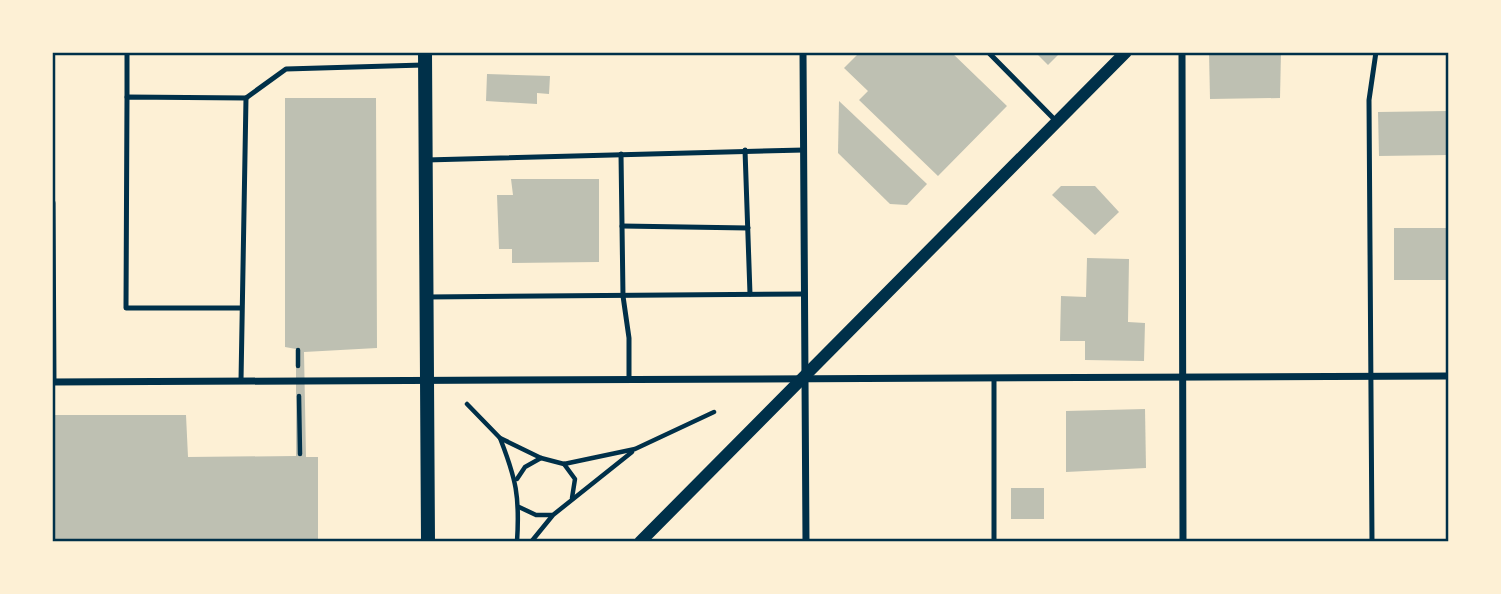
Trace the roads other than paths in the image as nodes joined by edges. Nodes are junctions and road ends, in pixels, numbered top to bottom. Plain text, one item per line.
1 (127, 52) edge
2 (803, 52) edge
3 (988, 52) edge
4 (1126, 52) edge
5 (1182, 52) edge
6 (1376, 52) edge
7 (425, 59) edge
8 (127, 97) junction
9 (246, 98) junction
10 (1057, 122) junction
11 (745, 150) junction
12 (804, 150) junction
13 (621, 154) junction
14 (426, 160) junction
15 (52, 202) edge
16 (622, 226) junction
17 (748, 228) junction
18 (750, 294) junction
19 (805, 294) junction
20 (623, 296) junction
21 (427, 297) junction
22 (53, 305) edge
23 (242, 308) junction
24 (803, 376) junction
25 (1371, 376) junction
26 (1448, 376) edge
27 (1183, 377) junction
28 (994, 378) junction
29 (428, 380) junction
30 (629, 380) junction
31 (241, 381) junction
32 (53, 382) edge
33 (428, 541) edge
34 (640, 541) edge
35 (806, 541) edge
36 (994, 541) edge
37 (1183, 541) edge
38 (1372, 541) edge

1 - 8 lane
2 - 12 street
3 - 10 lane
4 - 10 street
5 - 27 street
6 - 25 lane
7 - 9 lane
7 - 14 main road
8 - 9 lane
8 - 23 lane
9 - 23 lane
10 - 24 street
11 - 12 lane
11 - 13 lane
11 - 17 lane
12 - 19 street
13 - 14 lane
13 - 16 lane
14 - 21 main road
15 - 22 street
16 - 17 lane
16 - 20 lane
17 - 18 lane
18 - 19 lane
18 - 20 lane
19 - 24 street
20 - 21 lane
20 - 30 lane
21 - 29 main road
22 - 32 street
23 - 31 lane
24 - 28 street
24 - 30 street
24 - 34 street
24 - 35 street
25 - 26 street
25 - 27 street
25 - 38 lane
27 - 28 street
27 - 37 street
28 - 36 lane
29 - 30 street
29 - 31 street
29 - 33 main road
31 - 32 street

